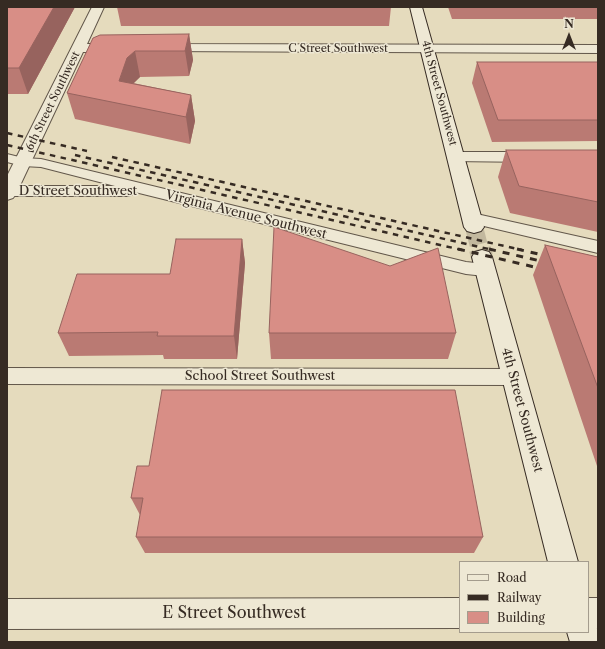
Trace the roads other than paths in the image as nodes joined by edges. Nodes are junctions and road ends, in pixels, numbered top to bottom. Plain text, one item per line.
1 (98, 7) edge
2 (416, 7) edge
3 (78, 48) junction
4 (133, 48) edge
5 (149, 48) edge
6 (427, 49) junction
7 (598, 49) edge
8 (456, 157) junction
9 (552, 157) edge
10 (15, 160) edge
11 (148, 191) junction
12 (8, 192) edge
13 (473, 222) joint
14 (598, 247) edge
15 (483, 264) joint
16 (7, 376) edge
17 (513, 377) junction
18 (563, 561) edge
19 (459, 613) edge
20 (7, 614) edge

1 - 3 street, 6th Street Southwest
2 - 6 street, 4th Street Southwest
3 - 4 street
3 - 10 street, 6th Street Southwest
5 - 6 street, C Street Southwest
6 - 7 street, C Street Southwest
6 - 8 street, 4th Street Southwest
8 - 9 street
8 - 13 street, 4th Street Southwest
10 - 11 street, Virginia Avenue Southwest
10 - 12 street, 6th Street Southwest
11 - 12 street, D Street Southwest
11 - 15 street, Virginia Avenue Southwest
13 - 14 street
15 - 17 street, 4th Street Southwest
16 - 17 street, School Street Southwest
17 - 18 street, 4th Street Southwest
19 - 20 street, E Street Southwest

